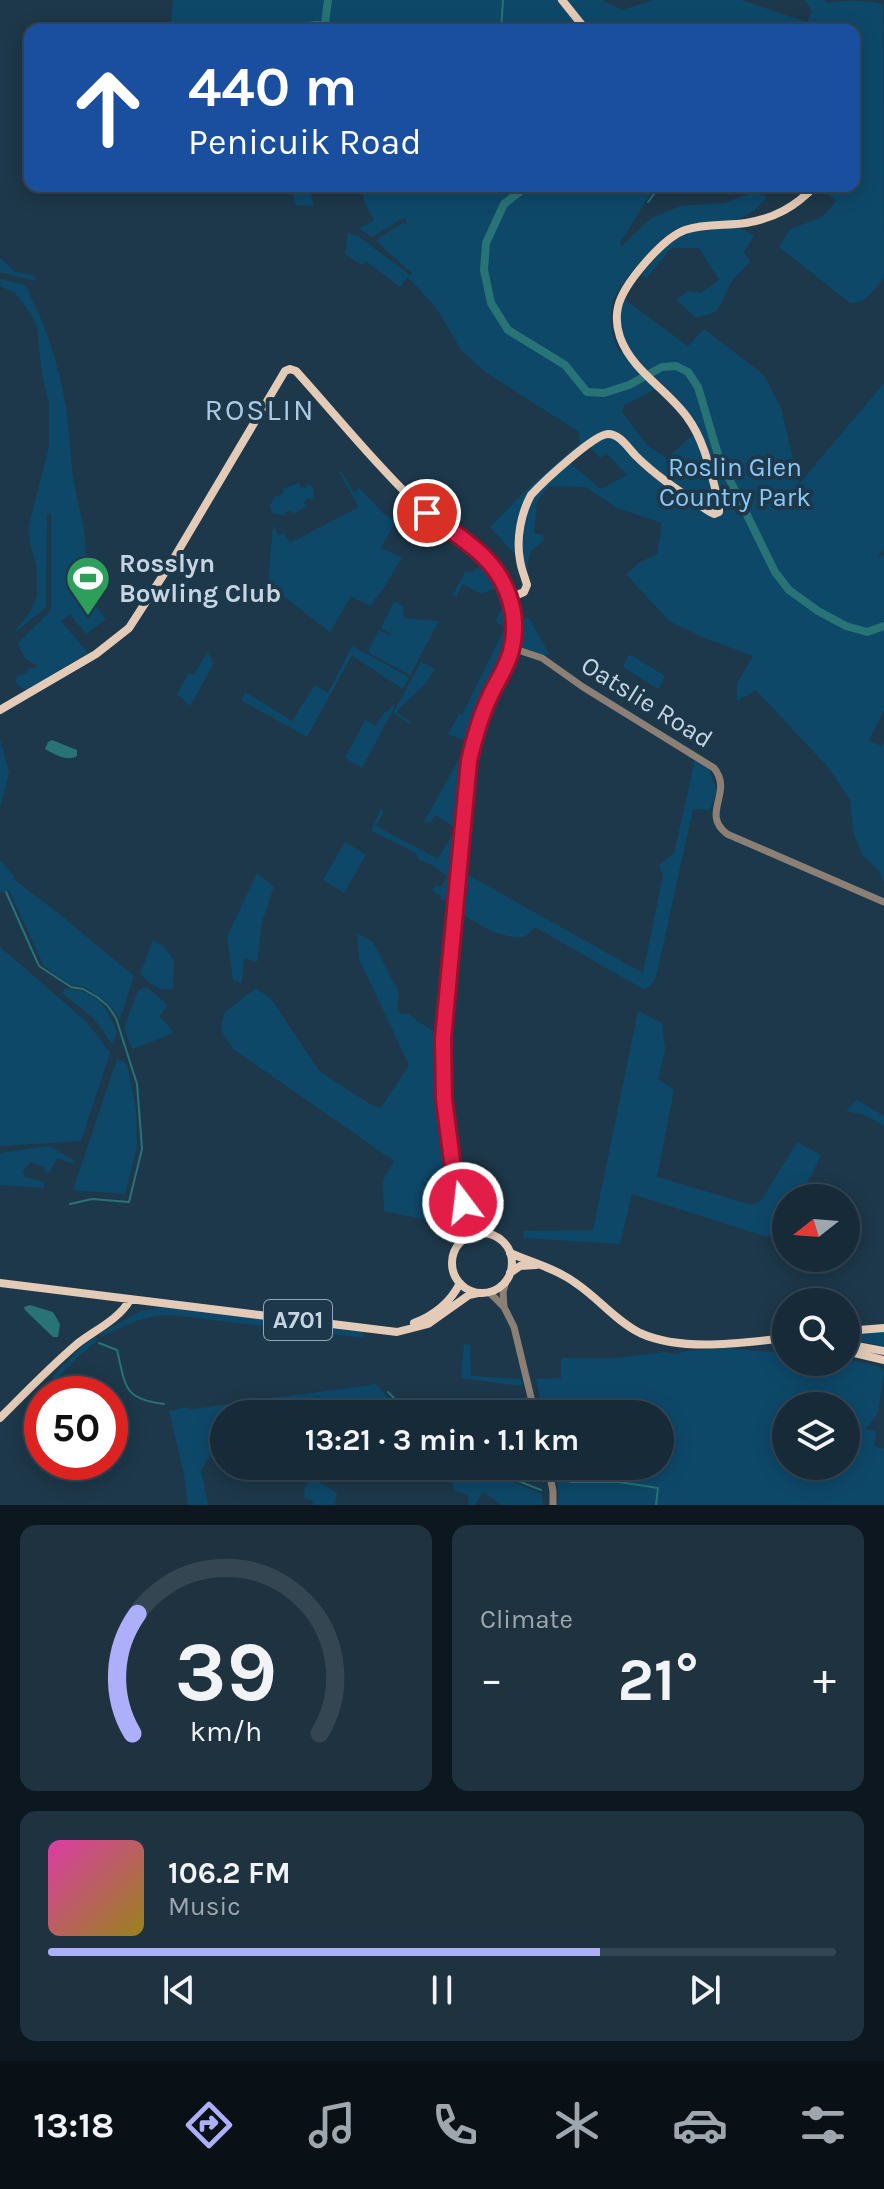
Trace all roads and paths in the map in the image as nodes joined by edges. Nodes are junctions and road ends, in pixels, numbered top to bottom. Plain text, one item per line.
1 (562, 0) edge
2 (581, 24) edge
3 (808, 192) edge
4 (510, 598) junction
5 (512, 648) junction
6 (0, 710) edge
7 (884, 902) edge
8 (463, 1203) junction
9 (489, 1234) junction
10 (468, 1237) junction
11 (510, 1253) junction
12 (545, 1266) junction
13 (508, 1277) junction
14 (0, 1283) edge
15 (460, 1283) junction
16 (489, 1292) junction
17 (478, 1293) junction
18 (130, 1300) junction
19 (504, 1307) junction
20 (884, 1328) edge
21 (382, 1330) junction
22 (860, 1330) edge
23 (772, 1340) edge
24 (860, 1347) edge
25 (884, 1351) edge
26 (860, 1354) edge
27 (884, 1360) edge
28 (532, 1400) edge
29 (0, 1418) edge
30 (551, 1480) edge
31 (553, 1505) edge

1 - 2 main road
3 - 4 main road
4 - 5 main road
4 - 6 main road
5 - 7 street, Oatslie Road
5 - 8 main road
8 - 9 main road
8 - 10 main road
9 - 10 main road
9 - 11 main road
10 - 15 main road
11 - 12 main road
11 - 13 main road
12 - 13 main road, A701
12 - 23 main road
13 - 16 main road, A701
13 - 19 street
14 - 18 main road, A701
15 - 17 main road
15 - 21 main road, A701
16 - 17 main road, A701
16 - 19 street
17 - 21 main road, A701
18 - 21 main road, A701
18 - 29 main road
19 - 28 street
20 - 22 main road
24 - 25 main road
26 - 27 main road
30 - 31 street

